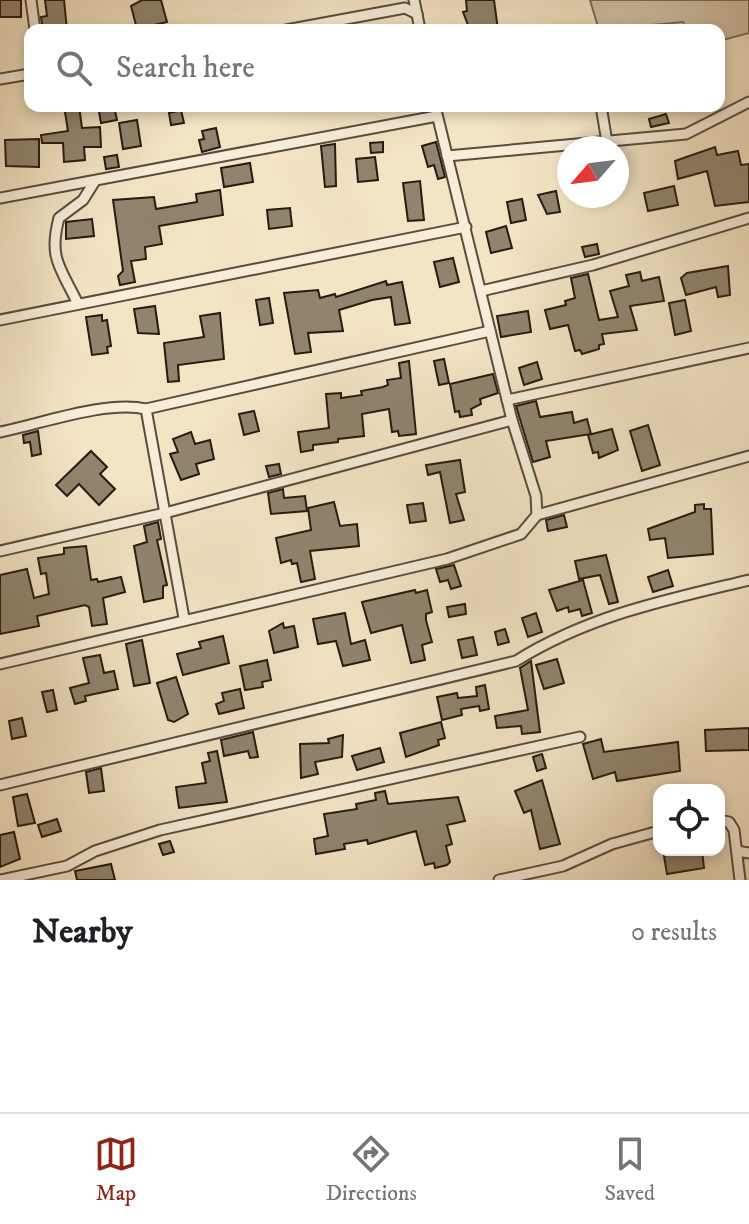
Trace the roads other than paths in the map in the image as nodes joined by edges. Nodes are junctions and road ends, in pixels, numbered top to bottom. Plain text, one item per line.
1 (31, 0) edge
2 (414, 0) edge
3 (417, 14) junction
4 (34, 24) edge
5 (318, 24) edge
6 (419, 24) edge
7 (24, 75) edge
8 (0, 79) edge
9 (749, 102) edge
10 (431, 112) edge
11 (436, 112) edge
12 (602, 112) edge
13 (606, 136) edge
14 (629, 140) edge
15 (557, 146) edge
16 (447, 156) junction
17 (95, 181) junction
18 (0, 198) edge
19 (749, 218) edge
20 (466, 227) junction
21 (481, 291) junction
22 (78, 304) junction
23 (0, 320) edge
24 (490, 331) junction
25 (749, 348) edge
26 (507, 400) junction
27 (146, 409) junction
28 (512, 420) junction
29 (0, 432) edge
30 (749, 456) edge
31 (165, 513) junction
32 (537, 515) junction
33 (0, 551) edge
34 (749, 580) edge
35 (184, 618) junction
36 (0, 664) edge
37 (580, 737) dead end
38 (0, 785) edge
39 (725, 821) edge
40 (653, 833) edge
41 (737, 851) junction
42 (749, 853) edge
43 (1, 880) edge
44 (499, 880) edge
45 (740, 880) edge

1 - 4 street
2 - 3 street
3 - 5 street
3 - 6 street
7 - 8 street
9 - 14 street
10 - 17 street
11 - 16 street
12 - 13 street
15 - 16 street
16 - 20 street
17 - 18 street
17 - 22 street
19 - 21 street
20 - 21 street
20 - 22 street
21 - 24 street
22 - 23 street
24 - 26 street
24 - 27 street
25 - 26 street
26 - 28 street
27 - 29 street
27 - 31 street
28 - 31 street
28 - 32 street
30 - 32 street
31 - 33 street
31 - 35 street
32 - 35 street
34 - 38 street
35 - 36 street
37 - 43 street
39 - 41 street
40 - 44 street
41 - 42 street
41 - 45 street

